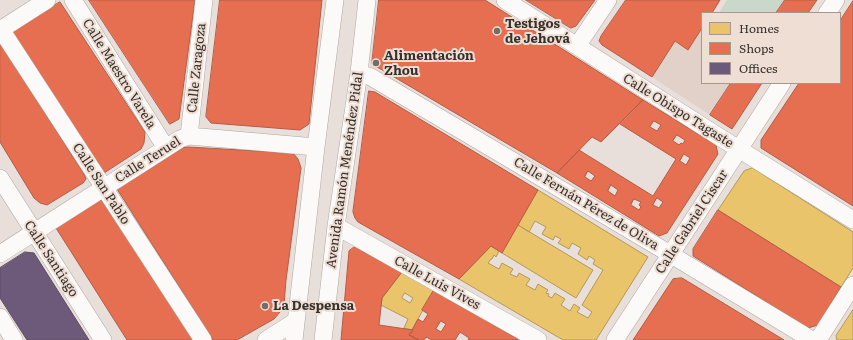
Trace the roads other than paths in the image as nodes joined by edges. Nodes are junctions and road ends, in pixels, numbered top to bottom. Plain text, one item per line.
1 (47, 0) edge
2 (73, 0) edge
3 (204, 0) edge
4 (335, 0) edge
5 (367, 0) edge
6 (505, 0) edge
7 (608, 0) edge
8 (836, 0) edge
9 (828, 12) edge
10 (0, 29) edge
11 (577, 46) junction
12 (359, 73) junction
13 (781, 84) edge
14 (189, 136) junction
15 (316, 147) junction
16 (166, 148) junction
17 (739, 149) junction
18 (0, 178) edge
19 (104, 188) junction
20 (853, 220) edge
21 (336, 226) junction
22 (34, 232) junction
23 (0, 254) edge
24 (671, 255) junction
25 (853, 285) edge
26 (0, 317) edge
27 (296, 321) junction
28 (14, 340) edge
29 (103, 340) edge
30 (203, 340) edge
31 (266, 340) edge
32 (294, 340) edge
33 (323, 340) edge
34 (538, 340) edge
35 (615, 340) edge
36 (812, 340) edge
37 (818, 340) edge

1 - 10 street
2 - 16 street, Calle Maestro Varela
3 - 14 street, Calle Zaragoza
4 - 15 street
5 - 12 street, Avenida Ramón Menéndez Pidal
6 - 11 street, Calle Obispo Tagaste
7 - 11 street
8 - 9 street
10 - 19 street, Calle San Pablo
11 - 17 street, Calle Obispo Tagaste
12 - 21 street, Avenida Ramón Menéndez Pidal
12 - 24 street, Calle Fernán Pérez de Oliva
13 - 17 street, Calle Gabriel Ciscar
14 - 15 street, Calle Teruel
14 - 16 street, Calle Teruel
15 - 27 street
16 - 19 street, Calle Teruel
17 - 20 street, Calle Obispo Tagaste
17 - 24 street, Calle Gabriel Ciscar
18 - 22 street, Calle Santiago
19 - 22 street, Calle Teruel
19 - 30 street, Calle San Pablo
21 - 33 street, Avenida Ramón Menéndez Pidal
21 - 34 street, Calle Luis Vives
22 - 23 street, Calle Teruel
22 - 29 street, Calle Santiago
24 - 35 street, Calle Gabriel Ciscar
24 - 36 street, Calle Fernán Pérez de Oliva
25 - 37 street
26 - 28 street
27 - 31 street
27 - 32 street

